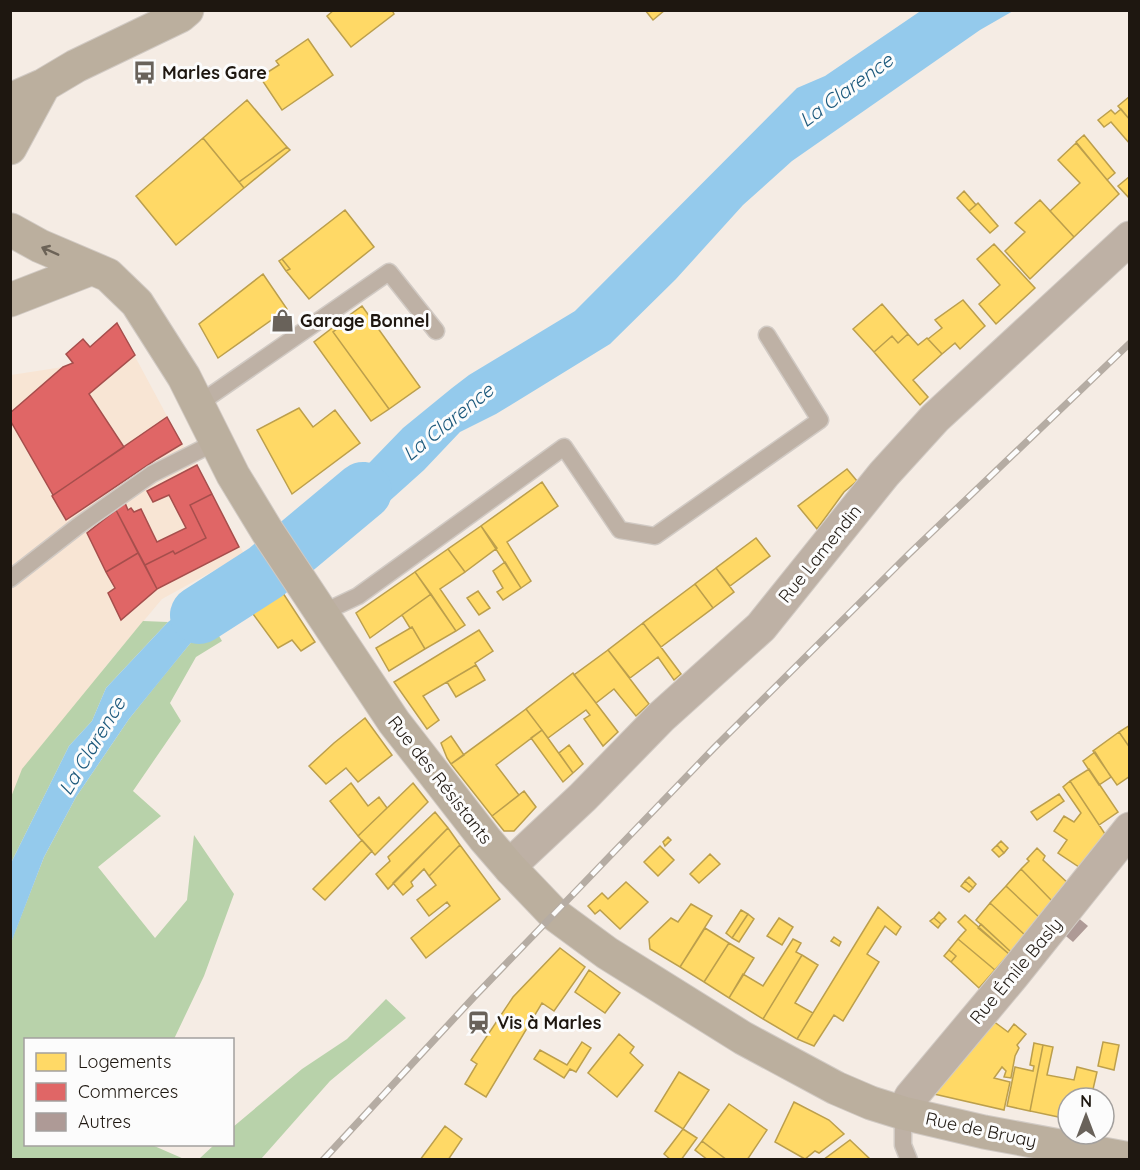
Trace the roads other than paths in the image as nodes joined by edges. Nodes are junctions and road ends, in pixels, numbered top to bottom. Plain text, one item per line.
1 (188, 10) edge
2 (44, 85) junction
3 (10, 100) edge
4 (10, 148) edge
5 (11, 228) edge
6 (1130, 238) edge
7 (10, 244) edge
8 (90, 268) junction
9 (10, 300) edge
10 (436, 331) dead end
11 (767, 335) dead end
12 (197, 405) junction
13 (216, 442) junction
14 (10, 579) edge
15 (322, 613) junction
16 (1130, 829) edge
17 (511, 869) junction
18 (903, 1113) junction
19 (1130, 1159) edge
20 (909, 1160) edge

1 - 2 main road
2 - 3 main road
2 - 4 main road
5 - 7 main road
8 -> 5 main road, Rue des Résistants
6 - 17 street, Rue Lamendin
8 - 9 main road
8 - 12 main road, Rue des Résistants
10 - 12 lane
11 - 15 lane
12 - 13 main road, Rue des Résistants
13 - 14 lane
13 - 15 main road, Rue des Résistants
15 - 17 main road, Rue des Résistants
16 - 18 street, Rue Émile Basly
17 - 18 main road, Rue des Résistants
18 - 19 main road, Rue de Bruay
18 - 20 lane

